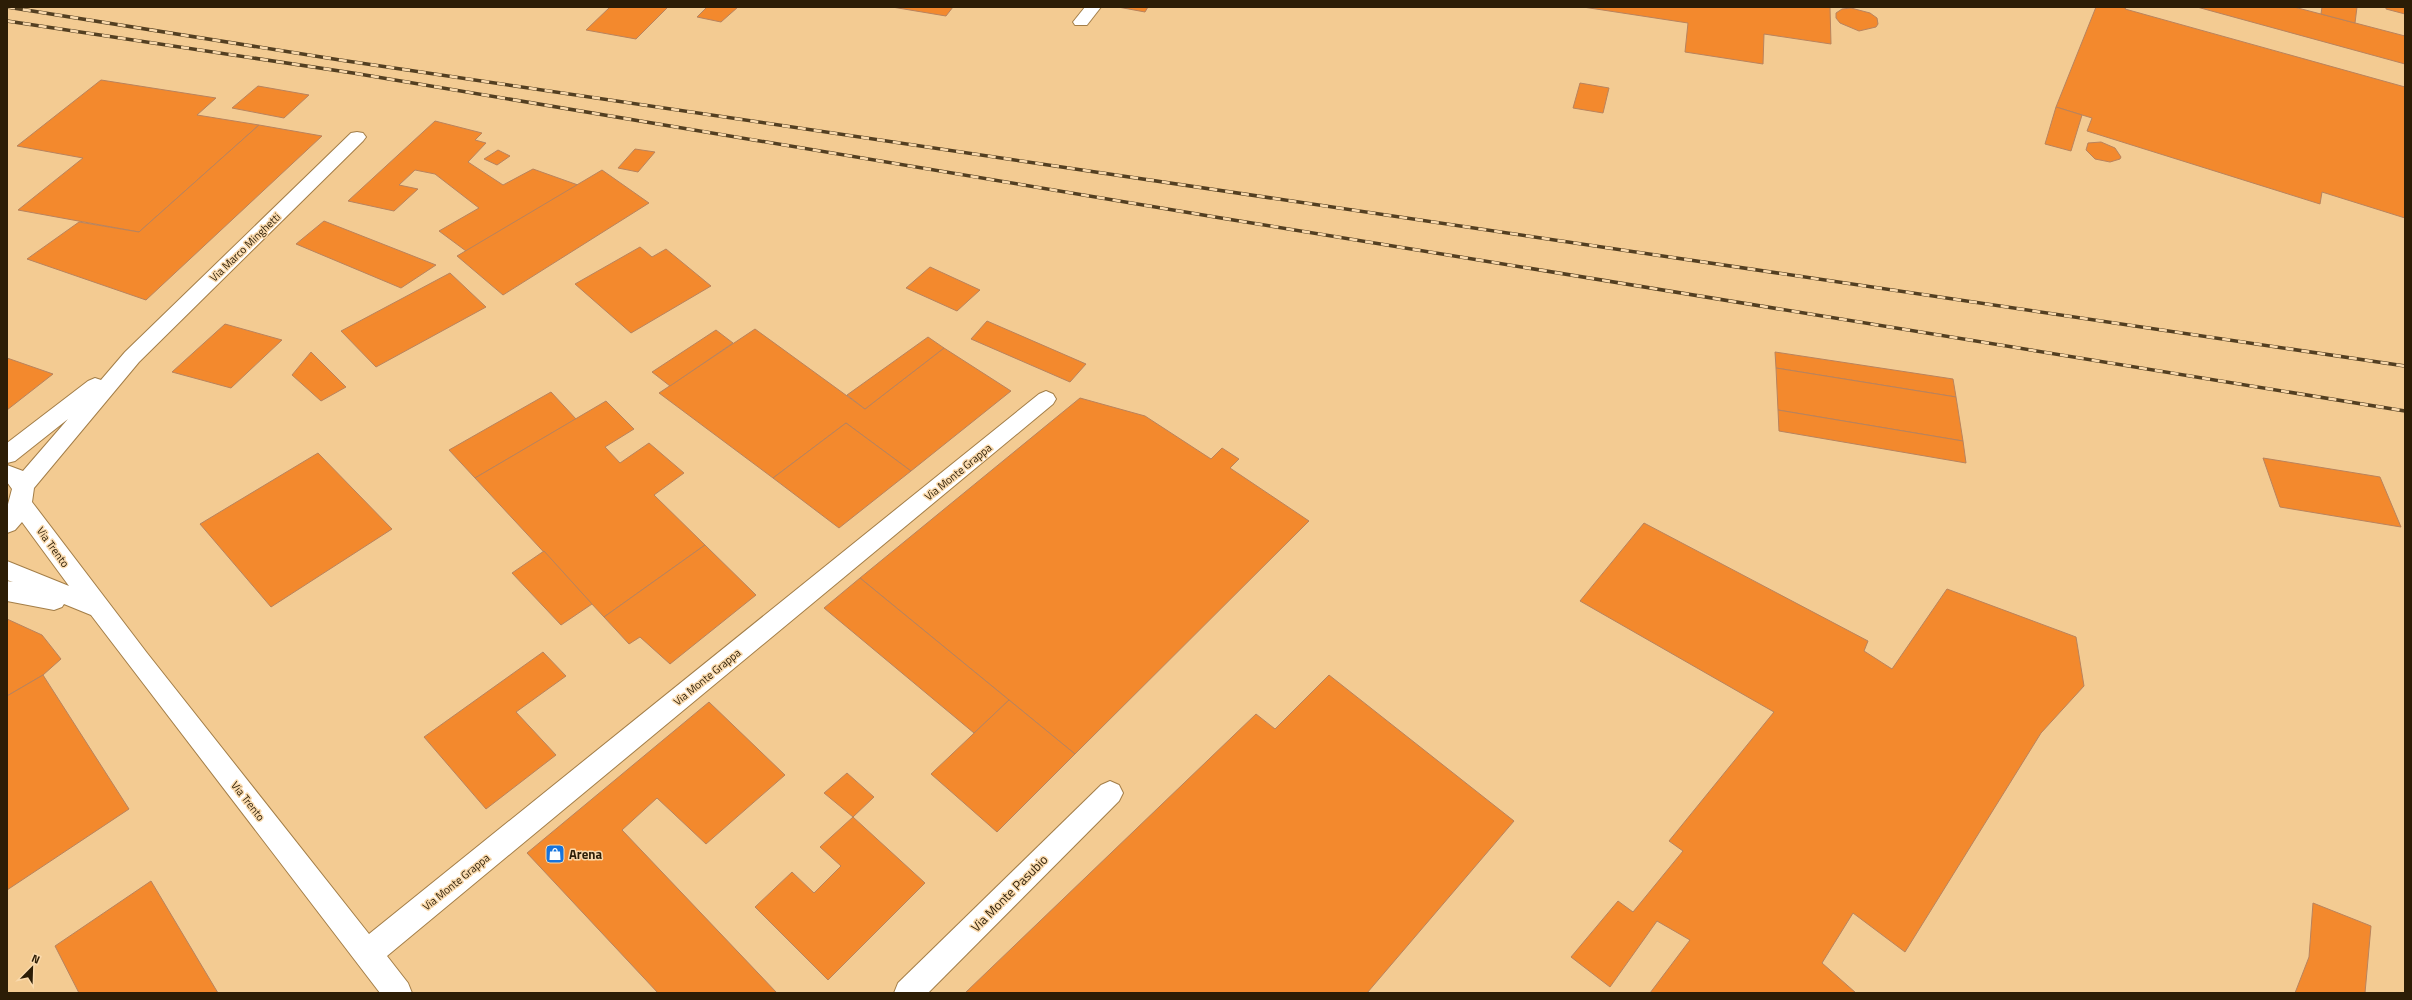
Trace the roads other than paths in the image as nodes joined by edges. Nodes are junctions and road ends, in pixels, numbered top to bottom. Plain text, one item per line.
1 (1093, 7) edge
2 (1081, 22) dead end
3 (357, 136) dead end
4 (132, 356) junction
5 (1046, 399) dead end
6 (7, 455) edge
7 (17, 488) edge
8 (7, 524) edge
9 (7, 570) edge
10 (7, 591) edge
11 (98, 608) junction
12 (1110, 792) dead end
13 (367, 954) junction
14 (398, 993) edge
15 (908, 993) edge

1 - 2 street
3 - 4 street, Via Marco Minghetti
4 - 6 street, Via Marco Minghetti
4 - 7 street, Via Marco Minghetti
5 - 13 street, Via Monte Grappa
7 - 8 street
7 - 11 street, Via Trento
9 - 11 street, Via Trento
10 - 11 street
11 - 13 street, Via Trento
12 - 15 street, Via Monte Pasubio
13 - 14 street, Via Trento

